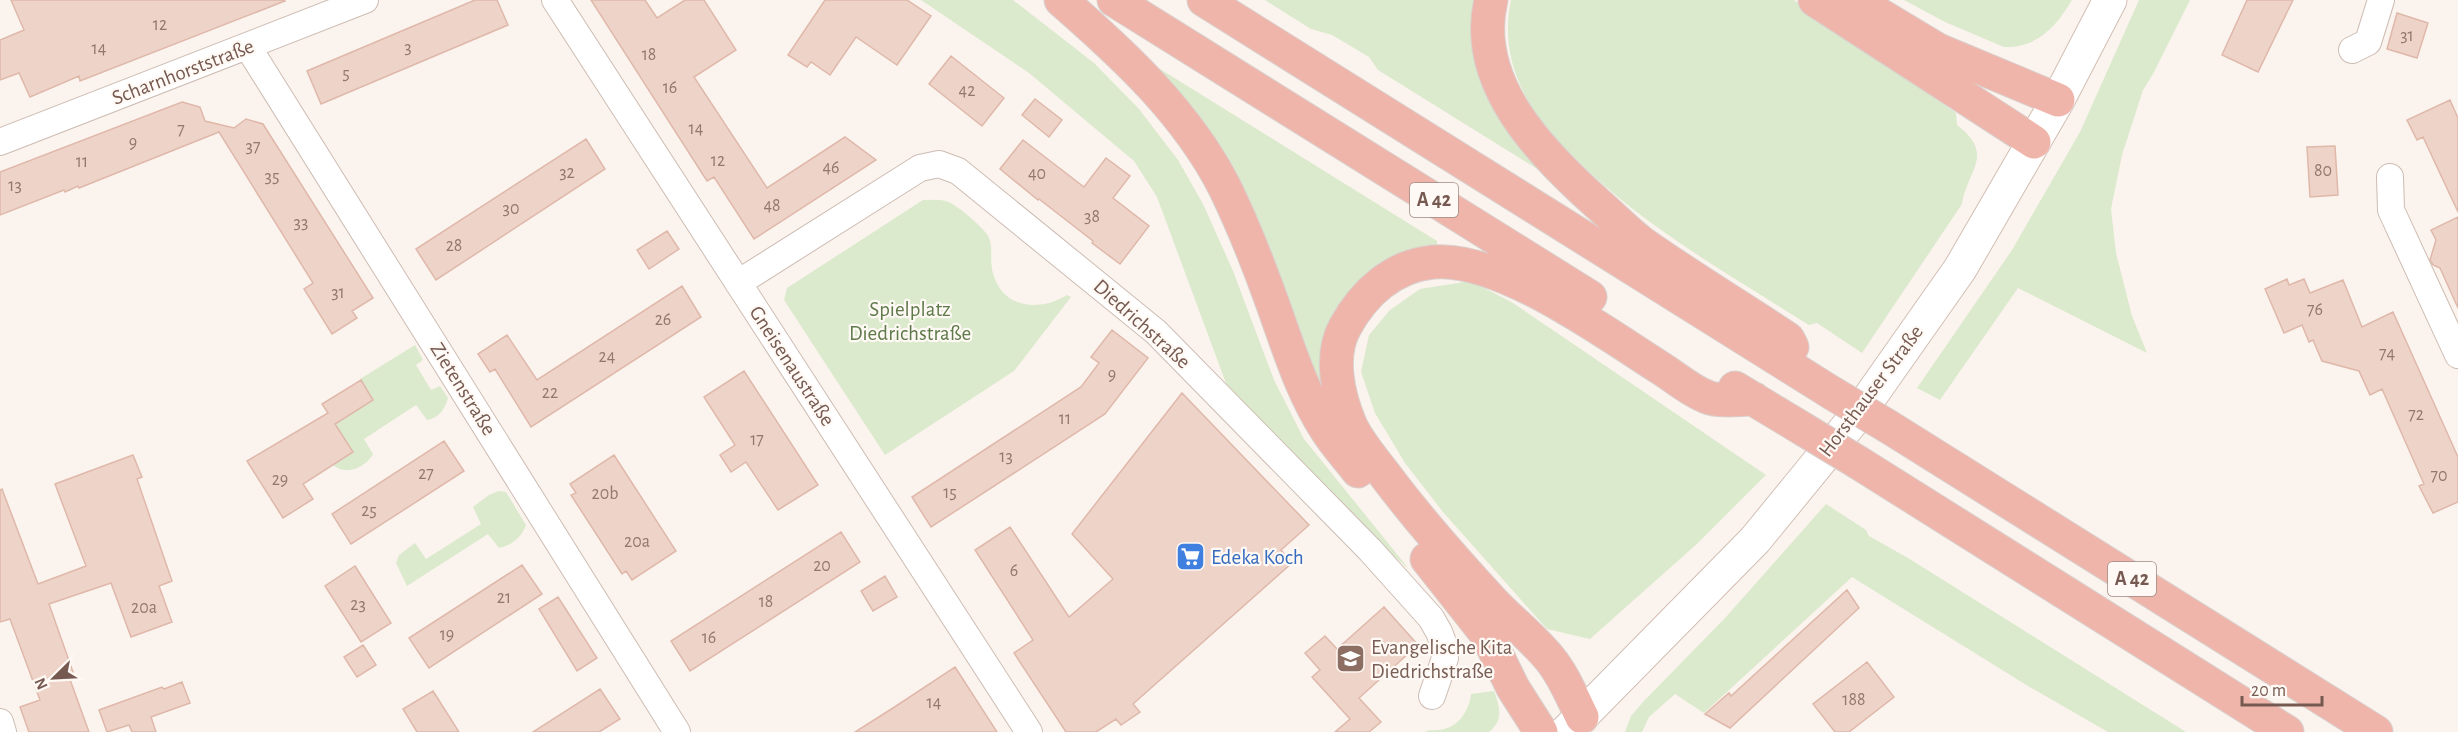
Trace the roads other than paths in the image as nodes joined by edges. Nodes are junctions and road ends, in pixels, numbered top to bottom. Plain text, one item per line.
1 (365, 0) edge
2 (555, 0) edge
3 (1061, 0) edge
4 (1114, 0) edge
5 (1204, 0) edge
6 (1491, 0) edge
7 (1815, 0) edge
8 (1855, 0) edge
9 (2110, 0) edge
10 (2381, 0) edge
11 (248, 47) junction
12 (2352, 50) dead end
13 (2058, 100) junction
14 (0, 142) edge
15 (2034, 142) junction
16 (2390, 177) dead end
17 (738, 283) junction
18 (2458, 355) edge
19 (1805, 376) junction
20 (1754, 399) junction
21 (1432, 696) dead end
22 (0, 722) edge
23 (1579, 727) edge
24 (3, 732) edge
25 (677, 732) edge
26 (1029, 732) edge
27 (1541, 732) edge
28 (2287, 732) edge
29 (2376, 732) edge

1 - 11 street, Scharnhorststraße
2 - 17 street, Gneisenaustraße
3 - 27 highway
4 - 20 highway, A 42
5 - 19 highway, A 42
6 - 19 highway
7 - 15 highway
8 - 13 highway
9 - 13 main road, Horsthauser Straße
10 - 12 street
11 - 14 street, Scharnhorststraße
11 - 25 street, Zietenstraße
13 - 15 main road, Horsthauser Straße
15 - 23 main road, Horsthauser Straße
16 - 18 street
17 - 21 street, Diedrichstraße
17 - 26 street, Gneisenaustraße
19 - 29 highway, A 42, bridge
20 - 23 highway
20 - 28 highway, A 42, bridge
22 - 24 street

